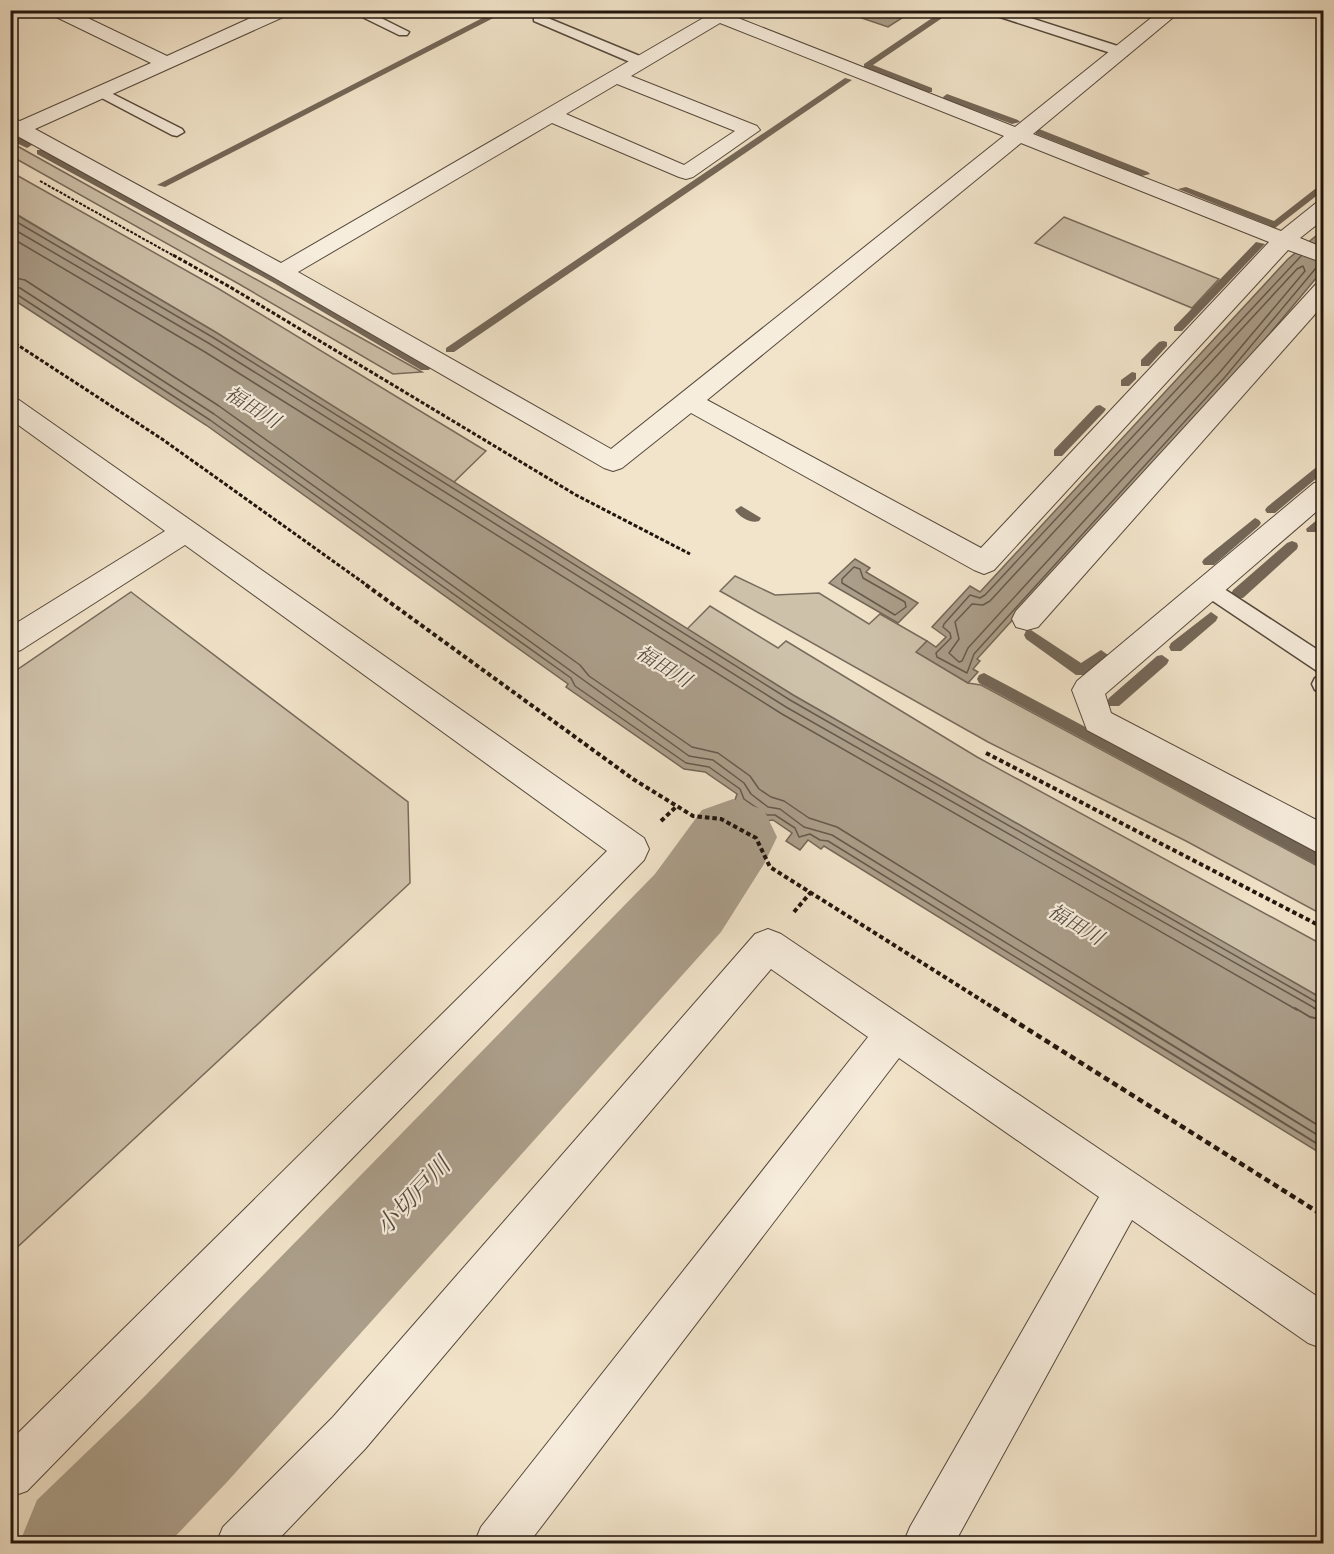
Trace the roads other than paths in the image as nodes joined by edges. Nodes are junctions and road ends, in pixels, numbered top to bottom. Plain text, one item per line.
1 (56, 10) edge
2 (284, 10) edge
3 (354, 10) edge
4 (1173, 10) edge
5 (717, 13) edge
6 (1000, 13) dead end
7 (538, 18) dead end
8 (403, 32) dead end
9 (1122, 52) junction
10 (642, 62) junction
11 (167, 63) junction
12 (617, 76) junction
13 (101, 92) junction
14 (551, 115) junction
15 (15, 126) edge
16 (177, 132) dead end
17 (1019, 136) junction
18 (1323, 208) edge
19 (1292, 243) junction
20 (1323, 256) edge
21 (281, 272) junction
22 (1323, 289) edge
23 (689, 401) junction
24 (10, 406) edge
25 (1323, 490) edge
26 (186, 531) junction
27 (1208, 588) junction
28 (1027, 619) dead end
29 (10, 642) edge
30 (1323, 665) edge
31 (1323, 841) edge
32 (895, 1033) junction
33 (1125, 1192) junction
34 (1323, 1328) edge
35 (10, 1474) edge
36 (240, 1544) edge
37 (498, 1544) edge
38 (927, 1544) edge

1 - 11 street
2 - 11 street
3 - 8 lane
4 - 9 street
5 - 10 street
5 - 17 street
6 - 9 lane
7 - 10 lane
9 - 17 street
10 - 12 street
11 - 13 street
12 - 14 street
12 - 14 street
13 - 15 street
13 - 16 lane
14 - 21 street
15 - 21 street
17 - 19 street
17 - 23 street
18 - 19 street
19 - 20 street
19 - 23 street
21 - 23 street
22 - 28 street
24 - 26 street
25 - 27 street
26 - 29 street
26 - 35 street
27 - 30 lane
27 - 31 street
32 - 33 street
32 - 36 street
32 - 37 street
33 - 34 street
33 - 38 street

